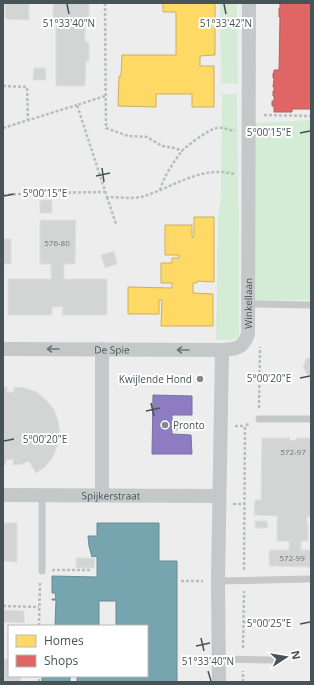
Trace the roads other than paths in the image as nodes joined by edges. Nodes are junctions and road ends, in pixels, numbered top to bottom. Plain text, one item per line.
1 (249, 3) edge
2 (248, 304) junction
3 (311, 305) edge
4 (3, 349) edge
5 (102, 349) junction
6 (222, 350) junction
7 (259, 418) dead end
8 (311, 419) edge
9 (3, 495) edge
10 (42, 495) junction
11 (102, 495) junction
12 (219, 496) junction
13 (42, 570) road end
14 (311, 579) edge
15 (218, 581) junction
16 (218, 659) junction
17 (274, 660) dead end
18 (219, 682) edge

1 - 2 street, Winkellaan
2 - 3 lane
2 - 6 street, Winkellaan
5 -> 4 street, De Spie
6 -> 5 street, De Spie
5 - 11 street
6 - 12 street
7 - 8 lane
9 - 10 street, Spijkerstraat
10 - 11 street, Spijkerstraat
10 - 13 lane
11 - 12 street, Spijkerstraat
12 - 15 street
14 - 15 lane
15 - 16 street
16 - 17 lane
16 - 18 street

